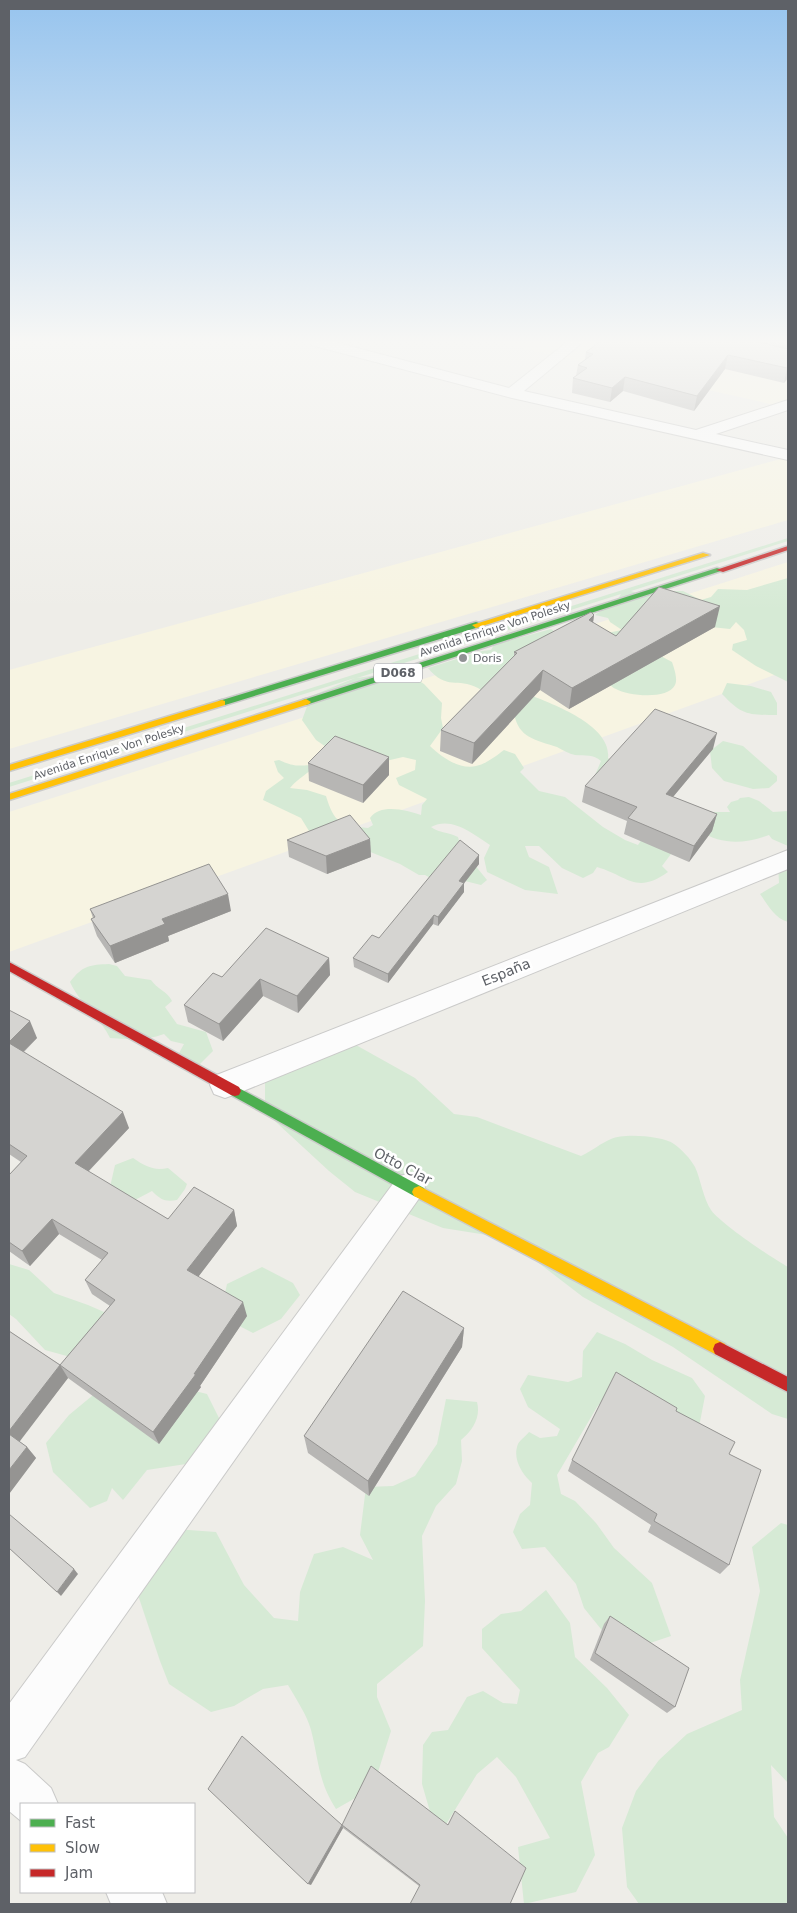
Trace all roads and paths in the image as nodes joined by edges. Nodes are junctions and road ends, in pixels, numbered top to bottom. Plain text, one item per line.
1 (686, 431) edge
2 (706, 431) edge
3 (698, 434) junction
4 (788, 455) edge
5 (788, 548) edge
6 (722, 550) dead end
7 (9, 768) edge
8 (9, 797) edge
9 (788, 860) edge
10 (9, 966) edge
11 (225, 1085) junction
12 (409, 1187) junction
13 (788, 1385) edge
14 (9, 1741) edge
15 (9, 1780) edge
16 (34, 1803) edge
17 (131, 1893) edge
18 (143, 1904) edge

1 - 3 street
2 - 3 street
3 - 4 street
5 - 8 main road, Avenida Enrique Von Polesky / D068
6 - 7 main road, Avenida Enrique Von Polesky / D068
9 - 11 street, España
10 - 11 main road, Otto Clar
11 - 12 main road, Otto Clar
12 - 13 main road, Otto Clar
12 - 14 street
15 - 16 street
17 - 18 street

